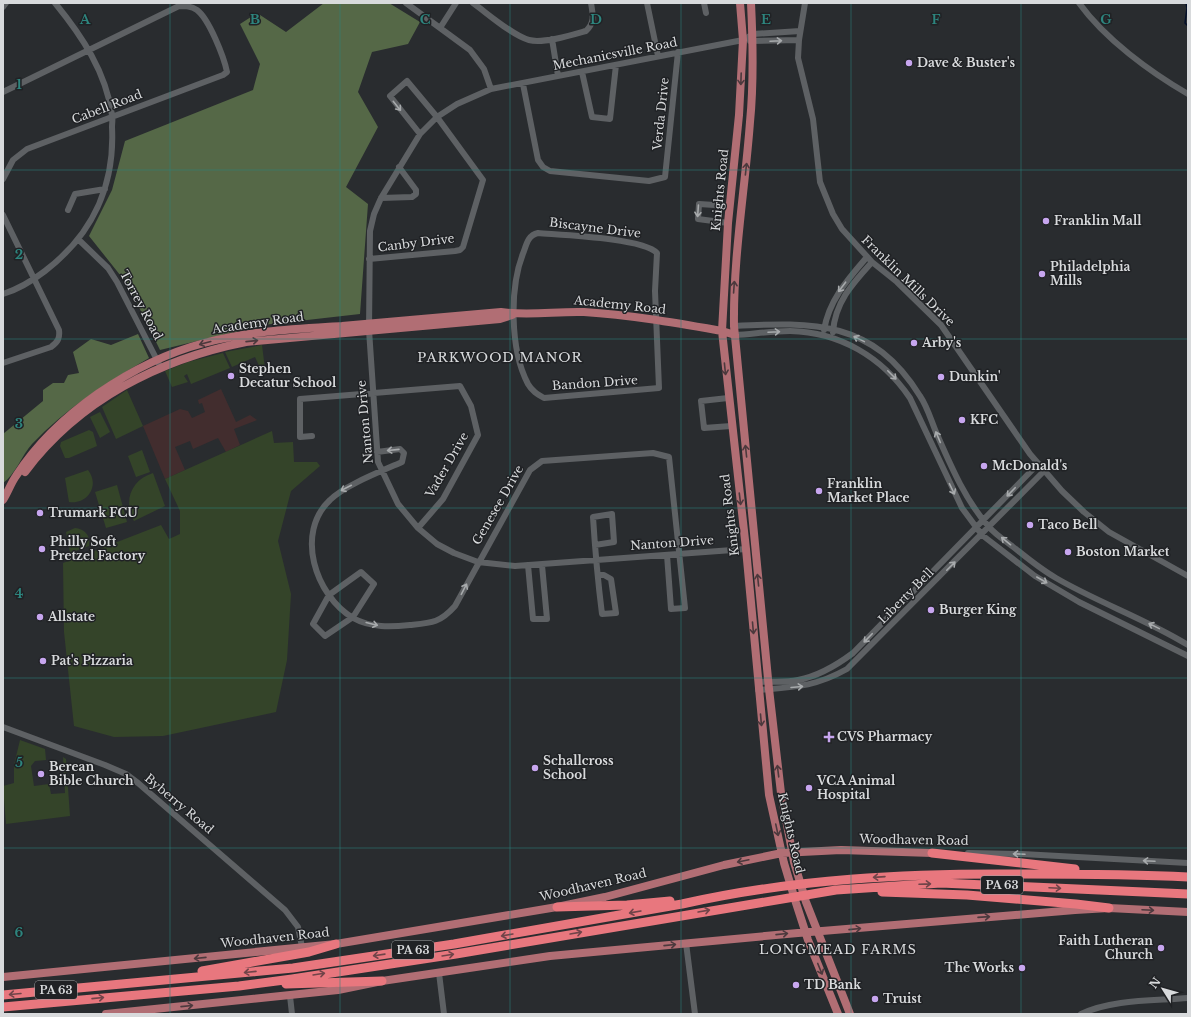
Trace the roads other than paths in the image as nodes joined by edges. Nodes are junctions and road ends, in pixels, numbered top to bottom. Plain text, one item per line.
1 (6, 3) edge
2 (55, 3) edge
3 (406, 3) edge
4 (456, 3) edge
5 (472, 3) edge
6 (591, 3) edge
7 (647, 3) edge
8 (704, 3) edge
9 (740, 3) edge
10 (751, 3) edge
11 (805, 3) edge
12 (1079, 3) edge
13 (3, 7) edge
14 (706, 13) dead end
15 (440, 28) junction
16 (800, 31) junction
17 (753, 38) junction
18 (552, 39) junction
19 (742, 40) junction
20 (799, 40) junction
21 (89, 49) junction
22 (678, 52) junction
23 (658, 56) junction
24 (616, 65) junction
25 (582, 72) junction
26 (558, 76) junction
27 (523, 84) junction
28 (492, 89) junction
29 (3, 92) edge
30 (1188, 94) edge
31 (113, 116) junction
32 (437, 117) junction
33 (420, 134) junction
34 (399, 167) junction
35 (3, 179) edge
36 (105, 189) junction
37 (381, 198) junction
38 (730, 206) junction
39 (742, 208) junction
40 (68, 210) dead end
41 (3, 215) edge
42 (728, 222) junction
43 (535, 234) joint
44 (79, 240) junction
45 (369, 259) junction
46 (870, 259) junction
47 (34, 279) junction
48 (3, 294) edge
49 (514, 314) junction
50 (656, 320) junction
51 (734, 326) junction
52 (369, 327) junction
53 (824, 327) junction
54 (833, 328) junction
55 (722, 330) junction
56 (735, 335) junction
57 (823, 335) junction
58 (833, 337) junction
59 (159, 363) junction
60 (3, 364) edge
61 (658, 389) joint
62 (374, 393) junction
63 (728, 398) junction
64 (731, 426) junction
65 (312, 436) dead end
66 (377, 452) junction
67 (1038, 464) junction
68 (381, 471) junction
69 (1044, 471) junction
70 (3, 500) edge
71 (984, 520) junction
72 (989, 527) junction
73 (418, 528) junction
74 (977, 528) junction
75 (982, 535) junction
76 (595, 545) junction
77 (746, 549) junction
78 (679, 554) junction
79 (667, 555) junction
80 (596, 560) junction
81 (478, 562) junction
82 (528, 565) junction
83 (542, 565) junction
84 (598, 574) junction
85 (1188, 576) edge
86 (329, 595) junction
87 (353, 618) junction
88 (1188, 646) edge
89 (1188, 656) edge
90 (768, 685) junction
91 (758, 686) junction
92 (3, 727) edge
93 (782, 853) junction
94 (792, 853) junction
95 (932, 853) junction
96 (1188, 863) edge
97 (1128, 874) junction
98 (1188, 877) edge
99 (817, 894) junction
100 (1188, 894) edge
101 (715, 896) junction
102 (557, 907) junction
103 (1109, 908) junction
104 (1188, 912) edge
105 (805, 932) junction
106 (816, 932) junction
107 (686, 943) junction
108 (336, 944) junction
109 (302, 947) junction
110 (438, 974) junction
111 (3, 977) edge
112 (836, 980) junction
113 (382, 981) junction
114 (826, 984) junction
115 (109, 986) junction
116 (239, 986) junction
117 (3, 995) edge
118 (290, 996) junction
119 (1188, 998) edge
120 (3, 1007) edge
121 (135, 1013) edge
122 (106, 1014) edge
123 (292, 1014) edge
124 (444, 1014) edge
125 (695, 1014) edge
126 (838, 1014) edge
127 (850, 1014) edge
128 (1081, 1014) edge

1 - 13 street
2 - 21 street
3 - 15 street
4 - 15 street
5 - 18 street
6 - 18 street
7 - 23 street
8 - 14 street
9 - 19 main road, Knights Road
10 - 17 main road, Knights Road
11 - 16 street, Franklin Mills Drive
12 - 30 street
15 - 28 street
16 - 17 street
16 - 20 street, Franklin Mills Drive
17 - 19 street, Mechanicsville Road
17 -> 20 street
39 -> 17 main road, Knights Road
18 - 26 street
19 - 22 street, Mechanicsville Road
19 -> 38 main road, Knights Road
20 - 46 street, Franklin Mills Drive
21 - 29 street
21 - 31 street
21 - 31 street, Cabell Road
22 - 23 street, Mechanicsville Road
22 - 27 street, Verda Drive
23 - 24 street, Mechanicsville Road
24 - 25 street, Mechanicsville Road
24 - 25 street
25 - 26 street, Mechanicsville Road
26 - 27 street, Mechanicsville Road
27 - 28 street, Mechanicsville Road
28 - 32 street, Nanton Drive
31 - 35 street, Cabell Road
31 - 36 street
32 - 33 street, Nanton Drive
32 -> 33 street
32 - 45 street, Canby Drive
33 - 34 street, Nanton Drive
34 - 37 street, Nanton Drive
34 - 37 street
36 - 40 street
36 - 44 street
37 - 45 street, Nanton Drive
38 - 39 main road
38 - 42 main road, Knights Road
38 -> 42 street
51 -> 39 main road, Knights Road
41 - 47 street
42 - 55 main road, Knights Road
43 - 49 street, Bandon Drive
43 - 50 street, Biscayne Drive
44 - 47 street
44 - 59 street, Torrey Road
45 - 52 street, Nanton Drive
46 -> 53 street
46 - 54 street
46 - 67 street, Franklin Mills Drive
47 - 48 street
47 - 60 street
49 - 50 main road, Academy Road
49 - 52 main road, Academy Road
49 - 61 street, Bandon Drive
50 - 55 main road, Academy Road
50 - 61 street, Biscayne Drive
51 - 53 street
51 - 55 main road, Academy Road
51 - 56 main road, Knights Road
52 - 59 main road, Academy Road
52 - 62 street, Nanton Drive
53 - 54 street
53 - 57 street
54 - 58 street
71 -> 54 street
55 - 56 main road, Academy Road
55 -> 63 main road, Knights Road
56 -> 57 street
90 -> 56 main road, Knights Road
57 - 58 street
58 -> 74 street
59 - 70 main road, Academy Road
62 - 65 street
62 - 66 street, Nanton Drive
62 - 73 street, Vader Drive
63 - 64 main road, Knights Road
63 - 64 street
64 -> 77 main road, Knights Road
66 - 68 street, Nanton Drive
68 -> 66 street
67 - 69 street, Franklin Mills Drive
67 -> 71 street, Liberty Bell
68 - 73 street, Nanton Drive
68 -> 86 street
69 - 72 street, Liberty Bell
69 - 85 street, Franklin Mills Drive
71 - 72 street
71 - 74 street, Liberty Bell
72 - 75 street, Liberty Bell
88 -> 72 street
73 - 81 street, Nanton Drive
74 - 75 street
74 -> 90 street, Liberty Bell
75 -> 89 street
90 -> 75 street, Liberty Bell
76 - 76 street
76 - 80 street
77 - 78 street, Nanton Drive
77 -> 91 main road, Knights Road
78 - 79 street, Nanton Drive
78 - 79 street
78 - 81 street, Genesee Drive
79 - 80 street, Nanton Drive
80 - 83 street, Nanton Drive
80 - 84 street
81 - 82 street, Nanton Drive
87 -> 81 street, Genesee Drive
82 - 83 street, Nanton Drive
82 - 83 street
84 - 84 street
86 - 87 street
86 - 87 street
86 - 87 street
90 - 91 street, Liberty Bell
94 -> 90 main road, Knights Road
91 -> 93 main road, Knights Road
92 - 109 street, Byberry Road
93 - 94 main road, Woodhaven Road
93 -> 102 main road, Woodhaven Road
93 - 105 main road, Knights Road
94 - 95 main road, Woodhaven Road
94 - 106 main road, Knights Road
96 -> 95 street, Woodhaven Road
95 - 97 highway
97 - 98 highway, PA 63
97 -> 101 highway, PA 63
99 -> 100 highway, PA 63
99 - 103 highway
116 -> 99 highway, PA 63
101 - 102 highway
101 -> 115 highway, PA 63
102 - 108 main road, Woodhaven Road
103 -> 104 main road
106 -> 103 main road
105 - 106 main road
107 -> 105 main road
105 -> 114 main road, Knights Road
106 - 112 main road, Knights Road
110 -> 107 main road
107 - 125 street
108 - 109 main road, Woodhaven Road
108 - 115 highway
109 -> 111 main road, Woodhaven Road
110 - 113 main road
110 - 124 street
112 - 114 main road
112 - 127 main road, Knights Road
113 - 116 highway
113 - 118 main road
114 - 126 main road, Knights Road
115 -> 117 highway, PA 63
120 -> 116 highway, PA 63
121 -> 118 main road
118 - 123 street
119 - 128 street
121 - 122 main road

